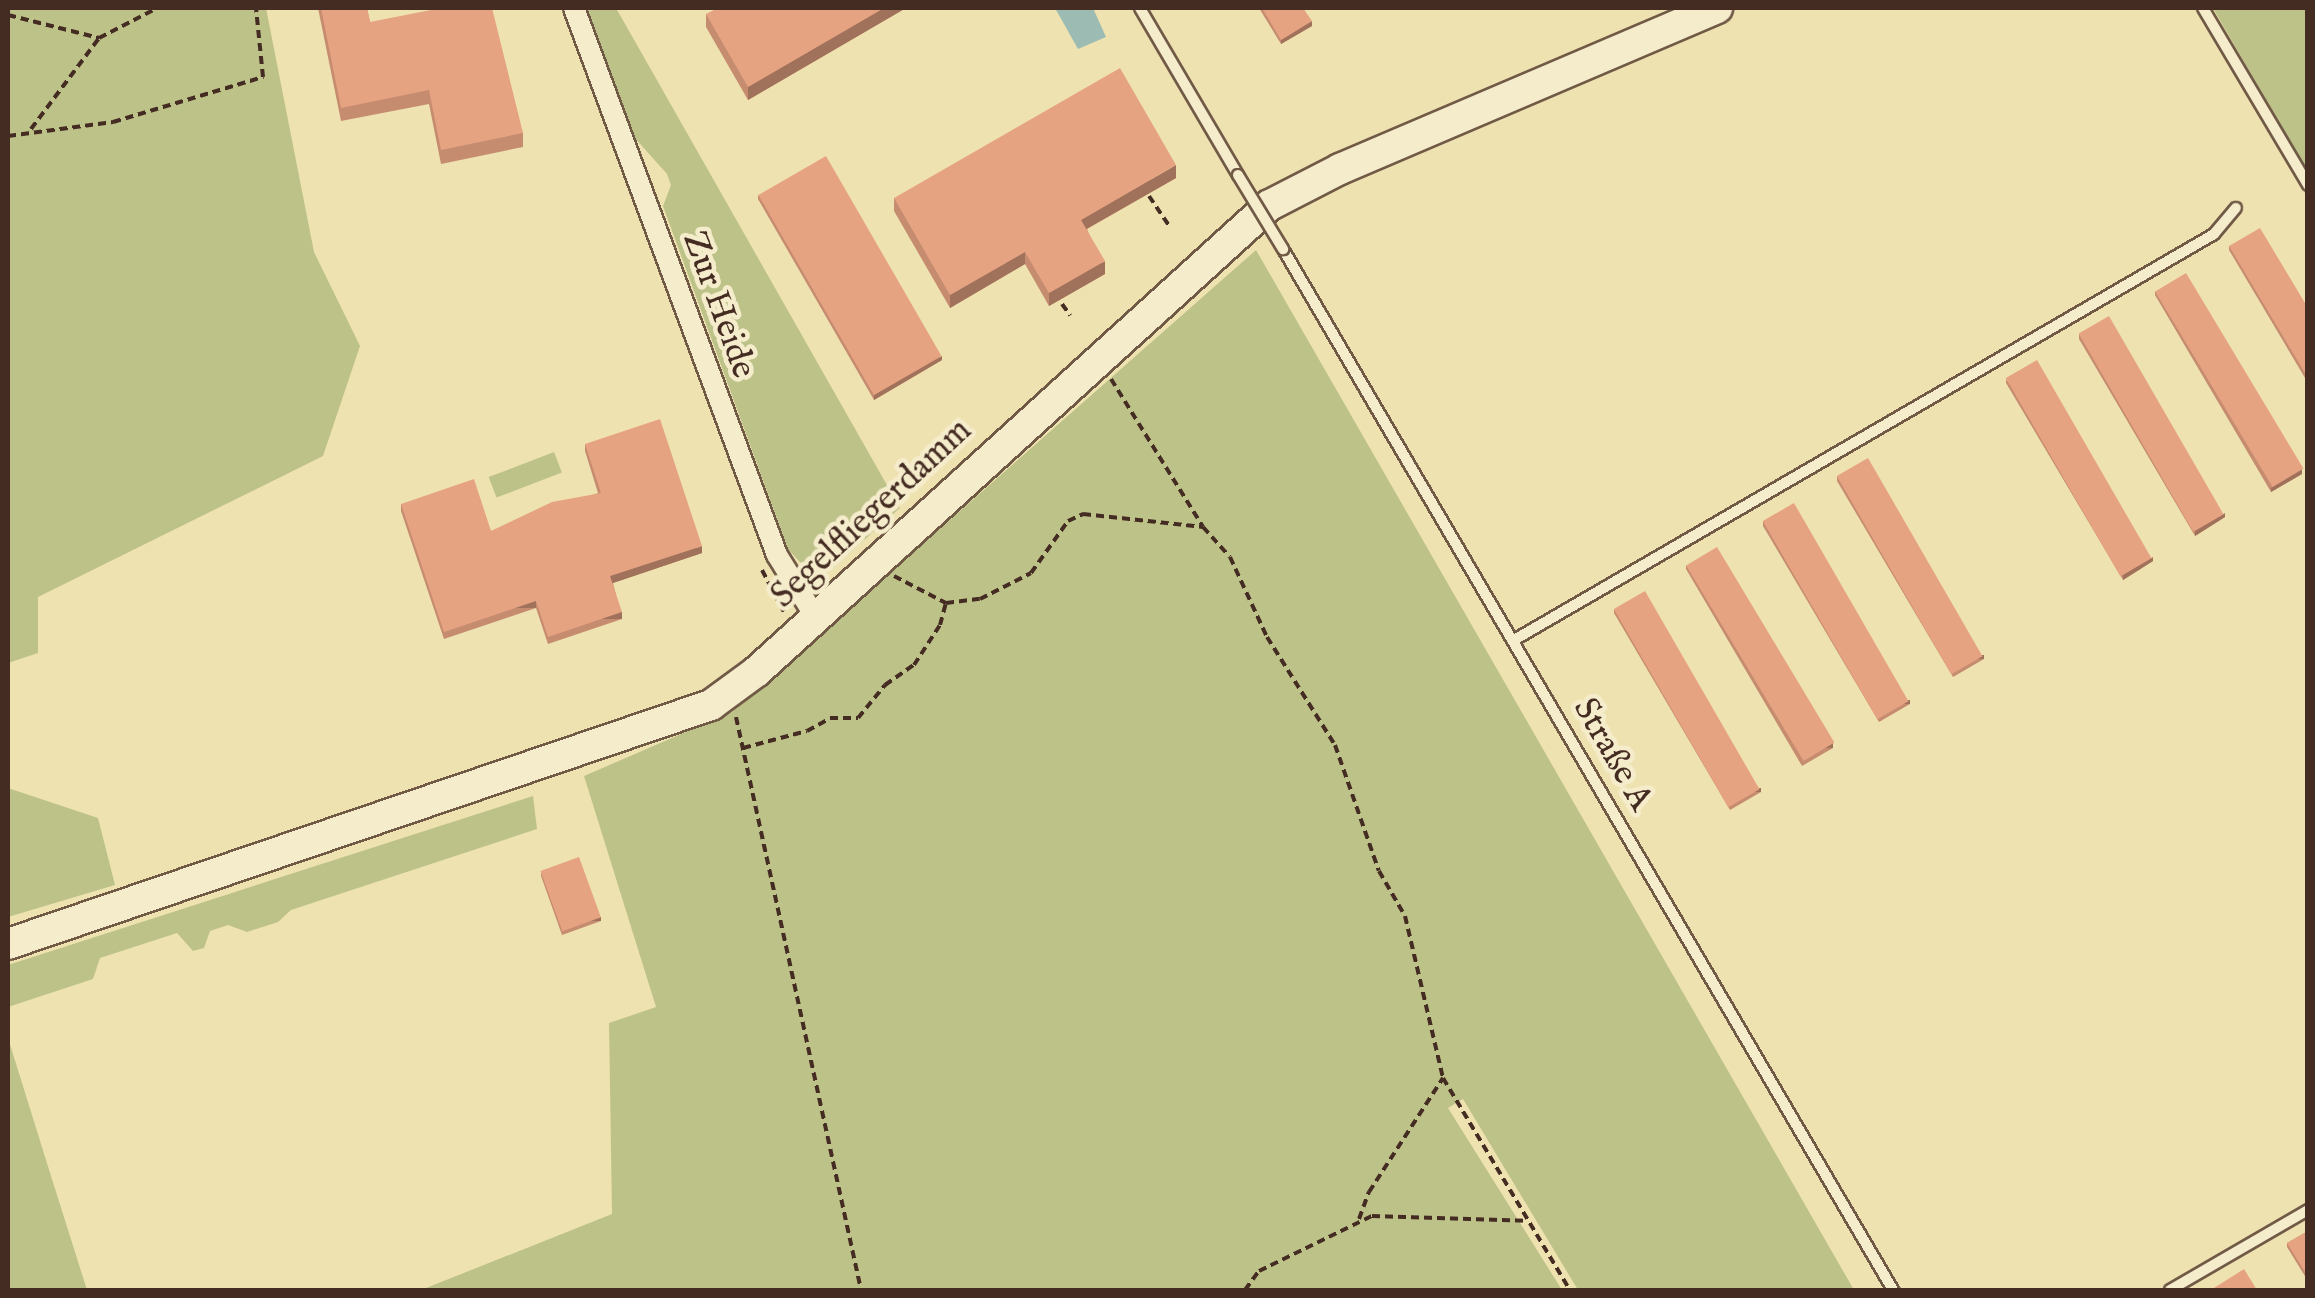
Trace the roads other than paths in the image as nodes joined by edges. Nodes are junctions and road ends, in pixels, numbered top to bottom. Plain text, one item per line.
1 (574, 8) edge
2 (1140, 8) edge
3 (1717, 8) edge
4 (2203, 8) edge
5 (2308, 185) edge
6 (2236, 208) dead end
7 (816, 618) junction
8 (1514, 640) junction
9 (8, 944) edge
10 (2308, 1210) edge
11 (1893, 1290) edge
12 (2170, 1290) edge

1 - 7 street, Zur Heide
2 - 8 lane, Straße A, bridge
3 - 7 street, Segelfliegerdamm
4 - 5 lane
6 - 8 lane
7 - 9 street, Segelfliegerdamm
8 - 11 lane, Straße A
10 - 12 lane

